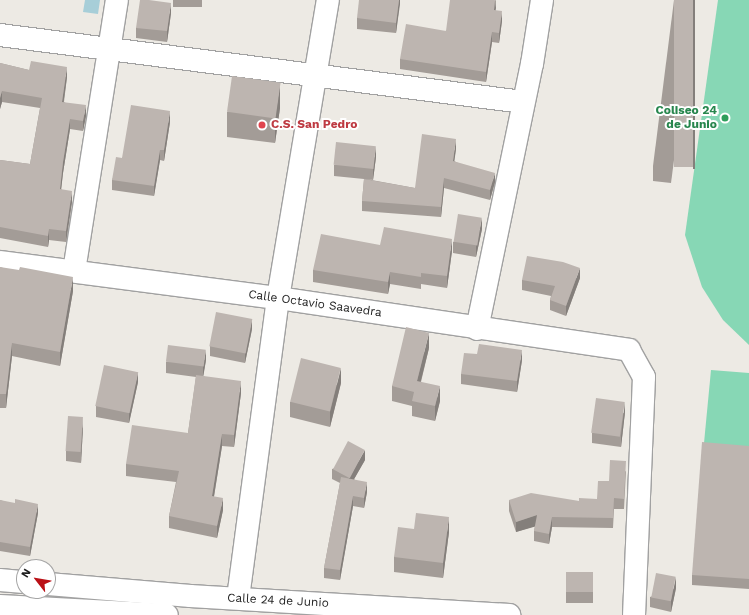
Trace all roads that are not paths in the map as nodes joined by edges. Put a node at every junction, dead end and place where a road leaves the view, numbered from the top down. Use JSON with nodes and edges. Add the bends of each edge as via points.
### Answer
{"nodes":[{"id":1,"x":118,"y":0,"type":"edge"},
{"id":2,"x":328,"y":0,"type":"edge"},
{"id":3,"x":542,"y":0,"type":"edge"},
{"id":4,"x":0,"y":35,"type":"edge"},
{"id":5,"x":109,"y":51,"type":"junction"},
{"id":6,"x":317,"y":75,"type":"junction"},
{"id":7,"x":523,"y":102,"type":"junction"},
{"id":8,"x":0,"y":262,"type":"edge"},
{"id":9,"x":74,"y":271,"type":"junction"},
{"id":10,"x":278,"y":298,"type":"junction"},
{"id":11,"x":477,"y":329,"type":"junction"},
{"id":12,"x":0,"y":580,"type":"edge"},
{"id":13,"x":16,"y":581,"type":"edge"},
{"id":14,"x":56,"y":585,"type":"edge"},
{"id":15,"x":238,"y":598,"type":"junction"},
{"id":16,"x":0,"y":606,"type":"edge"},
{"id":17,"x":167,"y":615,"type":"edge"},
{"id":18,"x":509,"y":615,"type":"edge"},
{"id":19,"x":634,"y":615,"type":"edge"}],
"edges":[{"from":1,"to":5,"type":"street"},
{"from":2,"to":6,"type":"street"},
{"from":3,"to":7,"type":"street"},
{"from":4,"to":5,"type":"street"},
{"from":5,"to":6,"type":"street"},
{"from":5,"to":9,"type":"street"},
{"from":6,"to":7,"type":"street"},
{"from":6,"to":10,"type":"street"},
{"from":7,"to":11,"type":"street"},
{"from":8,"to":9,"type":"street","name":"Calle Octavio Saavedra"},
{"from":9,"to":10,"type":"street","name":"Calle Octavio Saavedra"},
{"from":10,"to":11,"type":"street","name":"Calle Octavio Saavedra"},
{"from":10,"to":15,"type":"street"},
{"from":11,"to":19,"type":"street","name":"Calle Octavio Saavedra","via":[[629,350],[644,377]]},
{"from":12,"to":13,"type":"street"},
{"from":14,"to":15,"type":"street","name":"Calle 24 de Junio"},
{"from":15,"to":18,"type":"street","name":"Calle 24 de Junio"},
{"from":16,"to":17,"type":"street"}]}
